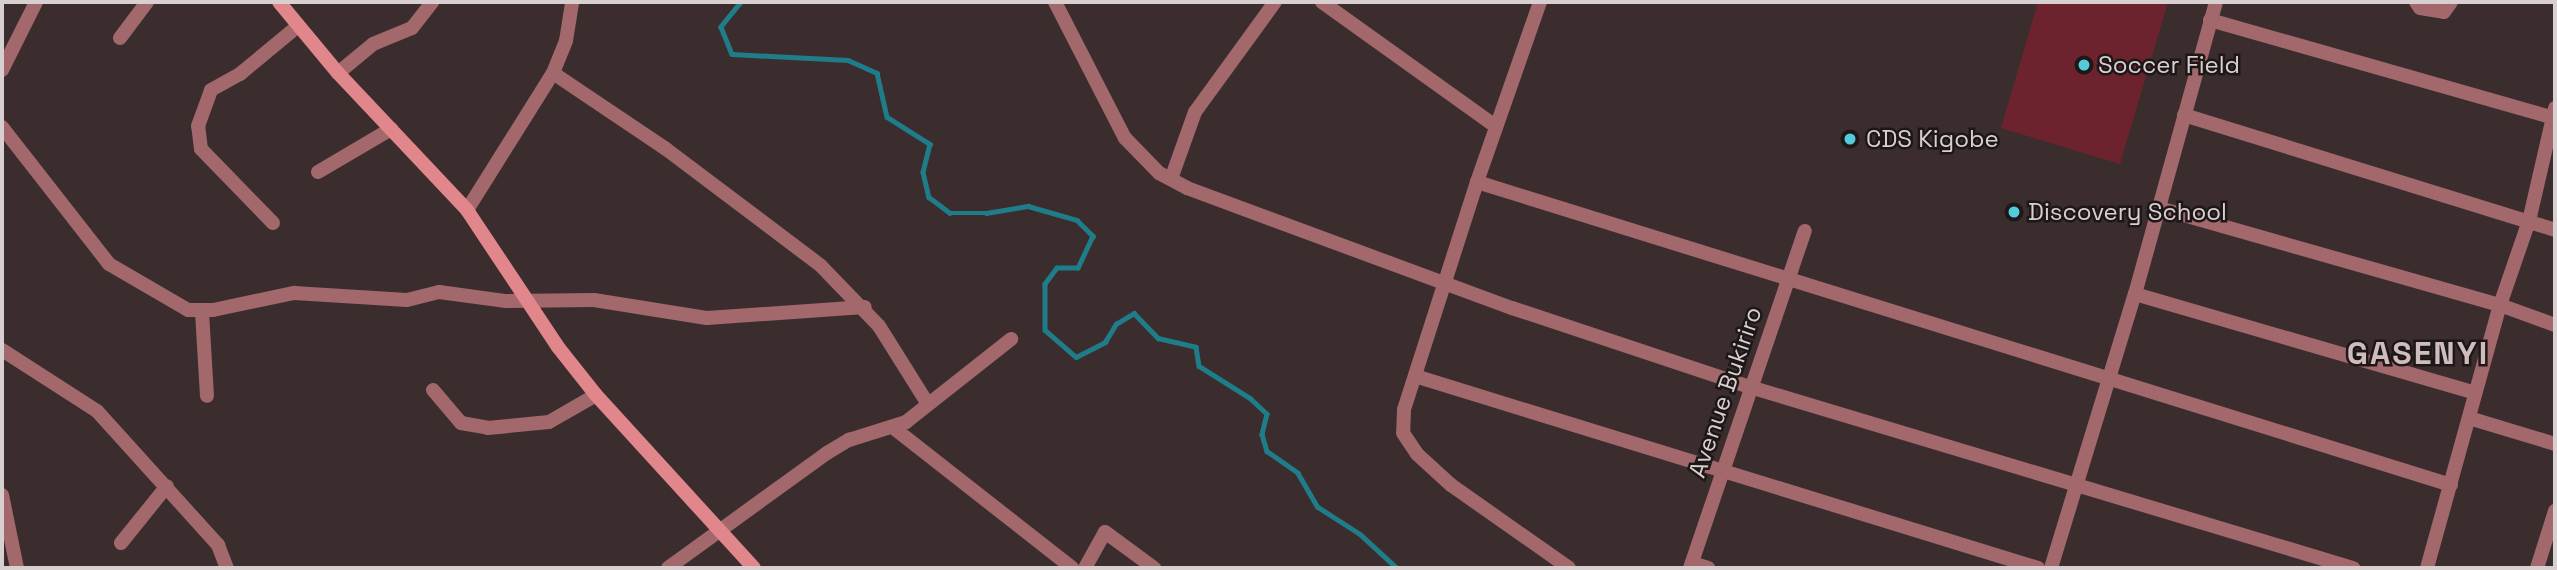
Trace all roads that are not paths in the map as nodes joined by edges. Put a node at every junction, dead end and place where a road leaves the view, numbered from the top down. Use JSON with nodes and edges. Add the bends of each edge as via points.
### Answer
{"nodes":[{"id":1,"x":36,"y":2,"type":"edge"},
{"id":2,"x":148,"y":2,"type":"edge"},
{"id":3,"x":279,"y":2,"type":"edge"},
{"id":4,"x":432,"y":2,"type":"edge"},
{"id":5,"x":572,"y":2,"type":"edge"},
{"id":6,"x":1055,"y":2,"type":"edge"},
{"id":7,"x":1275,"y":2,"type":"edge"},
{"id":8,"x":1322,"y":2,"type":"edge"},
{"id":9,"x":1540,"y":2,"type":"edge"},
{"id":10,"x":2216,"y":2,"type":"edge"},
{"id":11,"x":2416,"y":2,"type":"edge"},
{"id":12,"x":2451,"y":2,"type":"edge"},
{"id":13,"x":2210,"y":20,"type":"junction"},
{"id":14,"x":298,"y":26,"type":"junction"},
{"id":15,"x":120,"y":38,"type":"dead end"},
{"id":16,"x":2,"y":70,"type":"edge"},
{"id":17,"x":338,"y":73,"type":"junction"},
{"id":18,"x":553,"y":73,"type":"junction"},
{"id":19,"x":2184,"y":115,"type":"junction"},
{"id":20,"x":2554,"y":115,"type":"edge"},
{"id":21,"x":1495,"y":126,"type":"junction"},
{"id":22,"x":2,"y":127,"type":"edge"},
{"id":23,"x":391,"y":129,"type":"junction"},
{"id":24,"x":318,"y":172,"type":"dead end"},
{"id":25,"x":1171,"y":179,"type":"junction"},
{"id":26,"x":1477,"y":182,"type":"junction"},
{"id":27,"x":2158,"y":208,"type":"junction"},
{"id":28,"x":467,"y":209,"type":"junction"},
{"id":29,"x":2529,"y":221,"type":"junction"},
{"id":30,"x":273,"y":223,"type":"dead end"},
{"id":31,"x":2555,"y":230,"type":"edge"},
{"id":32,"x":1805,"y":231,"type":"dead end"},
{"id":33,"x":1789,"y":276,"type":"junction"},
{"id":34,"x":1445,"y":282,"type":"junction"},
{"id":35,"x":2135,"y":293,"type":"junction"},
{"id":36,"x":526,"y":301,"type":"junction"},
{"id":37,"x":2500,"y":305,"type":"junction"},
{"id":38,"x":865,"y":307,"type":"junction"},
{"id":39,"x":202,"y":312,"type":"junction"},
{"id":40,"x":2555,"y":325,"type":"edge"},
{"id":41,"x":1011,"y":340,"type":"dead end"},
{"id":42,"x":2,"y":350,"type":"edge"},
{"id":43,"x":1415,"y":376,"type":"junction"},
{"id":44,"x":2108,"y":377,"type":"junction"},
{"id":45,"x":1750,"y":387,"type":"junction"},
{"id":46,"x":433,"y":390,"type":"dead end"},
{"id":47,"x":2475,"y":393,"type":"junction"},
{"id":48,"x":596,"y":395,"type":"junction"},
{"id":49,"x":206,"y":396,"type":"dead end"},
{"id":50,"x":928,"y":404,"type":"junction"},
{"id":51,"x":2469,"y":418,"type":"junction"},
{"id":52,"x":895,"y":429,"type":"junction"},
{"id":53,"x":2555,"y":444,"type":"edge"},
{"id":54,"x":1721,"y":473,"type":"junction"},
{"id":55,"x":2451,"y":485,"type":"junction"},
{"id":56,"x":167,"y":486,"type":"junction"},
{"id":57,"x":2076,"y":487,"type":"junction"},
{"id":58,"x":2,"y":495,"type":"edge"},
{"id":59,"x":2555,"y":511,"type":"edge"},
{"id":60,"x":723,"y":531,"type":"junction"},
{"id":61,"x":121,"y":543,"type":"dead end"},
{"id":62,"x":1691,"y":566,"type":"edge"},
{"id":63,"x":17,"y":568,"type":"edge"},
{"id":64,"x":228,"y":568,"type":"edge"},
{"id":65,"x":668,"y":568,"type":"edge"},
{"id":66,"x":754,"y":568,"type":"edge"},
{"id":67,"x":1072,"y":568,"type":"edge"},
{"id":68,"x":1086,"y":568,"type":"edge"},
{"id":69,"x":1154,"y":568,"type":"edge"},
{"id":70,"x":1569,"y":568,"type":"edge"},
{"id":71,"x":1707,"y":568,"type":"edge"},
{"id":72,"x":2038,"y":568,"type":"edge"},
{"id":73,"x":2051,"y":568,"type":"edge"},
{"id":74,"x":2353,"y":568,"type":"edge"},
{"id":75,"x":2427,"y":568,"type":"edge"},
{"id":76,"x":2537,"y":568,"type":"edge"}],
"edges":[{"from":1,"to":16,"type":"street"},
{"from":2,"to":15,"type":"street"},
{"from":3,"to":14,"type":"street"},
{"from":4,"to":17,"type":"street","via":[[412,28],[373,44]]},
{"from":5,"to":18,"type":"street","via":[[566,41]]},
{"from":6,"to":25,"type":"street","via":[[1125,138]]},
{"from":7,"to":25,"type":"street","via":[[1195,112]]},
{"from":8,"to":21,"type":"street"},
{"from":9,"to":21,"type":"street"},
{"from":10,"to":13,"type":"street"},
{"from":11,"to":12,"type":"street","via":[[2420,8],[2444,12]]},
{"from":13,"to":19,"type":"street"},
{"from":13,"to":20,"type":"street"},
{"from":14,"to":17,"type":"street"},
{"from":14,"to":30,"type":"street","via":[[240,74],[211,90],[198,126],[201,149]]},
{"from":17,"to":23,"type":"street"},
{"from":18,"to":28,"type":"street"},
{"from":18,"to":38,"type":"street","via":[[666,149],[821,265]]},
{"from":19,"to":27,"type":"street"},
{"from":19,"to":29,"type":"street"},
{"from":20,"to":29,"type":"street"},
{"from":21,"to":26,"type":"street"},
{"from":22,"to":39,"type":"street","via":[[109,264],[171,303]]},
{"from":23,"to":24,"type":"street"},
{"from":23,"to":28,"type":"street"},
{"from":25,"to":34,"type":"street"},
{"from":26,"to":33,"type":"street"},
{"from":26,"to":34,"type":"street"},
{"from":27,"to":35,"type":"street"},
{"from":27,"to":37,"type":"street"},
{"from":28,"to":36,"type":"street"},
{"from":29,"to":31,"type":"street"},
{"from":29,"to":37,"type":"street"},
{"from":32,"to":33,"type":"street","name":"Avenue Bukiriro"},
{"from":33,"to":44,"type":"street"},
{"from":33,"to":45,"type":"street","name":"Avenue Bukiriro"},
{"from":34,"to":43,"type":"street"},
{"from":34,"to":45,"type":"street"},
{"from":35,"to":44,"type":"street"},
{"from":35,"to":47,"type":"street"},
{"from":36,"to":38,"type":"street","via":[[594,300],[707,318]]},
{"from":36,"to":39,"type":"street","via":[[439,292],[407,300],[295,293]]},
{"from":36,"to":48,"type":"street"},
{"from":37,"to":40,"type":"street"},
{"from":37,"to":47,"type":"street"},
{"from":38,"to":50,"type":"street","via":[[901,355]]},
{"from":39,"to":49,"type":"street"},
{"from":41,"to":50,"type":"street"},
{"from":42,"to":56,"type":"street","via":[[97,411]]},
{"from":43,"to":54,"type":"street"},
{"from":43,"to":70,"type":"street","via":[[1403,433],[1417,454],[1451,485]]},
{"from":44,"to":55,"type":"street"},
{"from":44,"to":57,"type":"street"},
{"from":45,"to":54,"type":"street","name":"Avenue Bukiriro"},
{"from":45,"to":57,"type":"street"},
{"from":46,"to":48,"type":"street","via":[[461,423],[481,428],[549,422]]},
{"from":47,"to":51,"type":"street"},
{"from":48,"to":60,"type":"street"},
{"from":50,"to":52,"type":"street"},
{"from":51,"to":53,"type":"street"},
{"from":51,"to":55,"type":"street"},
{"from":52,"to":60,"type":"street","via":[[849,440],[827,453]]},
{"from":52,"to":67,"type":"street"},
{"from":54,"to":62,"type":"street","name":"Avenue Bukiriro"},
{"from":54,"to":72,"type":"street"},
{"from":55,"to":75,"type":"street"},
{"from":56,"to":61,"type":"street"},
{"from":56,"to":64,"type":"street","via":[[218,545]]},
{"from":57,"to":73,"type":"street"},
{"from":57,"to":74,"type":"street"},
{"from":58,"to":63,"type":"street"},
{"from":59,"to":76,"type":"street"},
{"from":60,"to":65,"type":"street"},
{"from":60,"to":66,"type":"street"},
{"from":62,"to":71,"type":"street"},
{"from":68,"to":69,"type":"street","via":[[1105,532]]}]}
